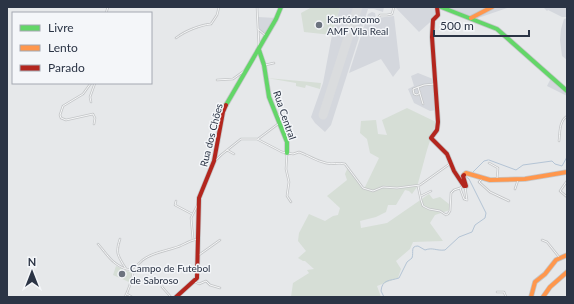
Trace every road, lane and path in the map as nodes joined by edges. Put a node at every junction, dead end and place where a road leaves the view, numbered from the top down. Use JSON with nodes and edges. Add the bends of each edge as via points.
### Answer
{"nodes":[{"id":1,"x":219,"y":7,"type":"edge"},
{"id":2,"x":257,"y":7,"type":"edge"},
{"id":3,"x":281,"y":7,"type":"edge"},
{"id":4,"x":394,"y":7,"type":"edge"},
{"id":5,"x":437,"y":7,"type":"edge"},
{"id":6,"x":441,"y":7,"type":"edge"},
{"id":7,"x":492,"y":7,"type":"edge"},
{"id":8,"x":378,"y":18,"type":"dead end"},
{"id":9,"x":474,"y":18,"type":"junction"},
{"id":10,"x":258,"y":28,"type":"junction"},
{"id":11,"x":262,"y":33,"type":"junction"},
{"id":12,"x":267,"y":36,"type":"junction"},
{"id":13,"x":176,"y":38,"type":"dead end"},
{"id":14,"x":259,"y":51,"type":"junction"},
{"id":15,"x":274,"y":63,"type":"dead end"},
{"id":16,"x":264,"y":65,"type":"junction"},
{"id":17,"x":247,"y":69,"type":"junction"},
{"id":18,"x":217,"y":80,"type":"dead end"},
{"id":19,"x":90,"y":84,"type":"edge"},
{"id":20,"x":95,"y":84,"type":"edge"},
{"id":21,"x":435,"y":84,"type":"junction"},
{"id":22,"x":418,"y":87,"type":"junction"},
{"id":23,"x":567,"y":91,"type":"edge"},
{"id":24,"x":420,"y":93,"type":"junction"},
{"id":25,"x":91,"y":102,"type":"dead end"},
{"id":26,"x":423,"y":104,"type":"dead end"},
{"id":27,"x":567,"y":116,"type":"edge"},
{"id":28,"x":280,"y":122,"type":"junction"},
{"id":29,"x":94,"y":124,"type":"dead end"},
{"id":30,"x":258,"y":139,"type":"junction"},
{"id":31,"x":559,"y":141,"type":"dead end"},
{"id":32,"x":227,"y":150,"type":"junction"},
{"id":33,"x":287,"y":153,"type":"junction"},
{"id":34,"x":234,"y":154,"type":"dead end"},
{"id":35,"x":214,"y":163,"type":"junction"},
{"id":36,"x":451,"y":163,"type":"junction"},
{"id":37,"x":489,"y":163,"type":"dead end"},
{"id":38,"x":567,"y":172,"type":"edge"},
{"id":39,"x":483,"y":178,"type":"junction"},
{"id":40,"x":497,"y":179,"type":"junction"},
{"id":41,"x":518,"y":179,"type":"junction"},
{"id":42,"x":567,"y":181,"type":"edge"},
{"id":43,"x":418,"y":185,"type":"junction"},
{"id":44,"x":463,"y":187,"type":"junction"},
{"id":45,"x":515,"y":189,"type":"dead end"},
{"id":46,"x":431,"y":191,"type":"dead end"},
{"id":47,"x":467,"y":193,"type":"junction"},
{"id":48,"x":420,"y":196,"type":"junction"},
{"id":49,"x":462,"y":196,"type":"junction"},
{"id":50,"x":567,"y":197,"type":"edge"},
{"id":51,"x":176,"y":201,"type":"dead end"},
{"id":52,"x":199,"y":201,"type":"junction"},
{"id":53,"x":509,"y":201,"type":"dead end"},
{"id":54,"x":290,"y":202,"type":"dead end"},
{"id":55,"x":192,"y":214,"type":"junction"},
{"id":56,"x":120,"y":239,"type":"dead end"},
{"id":57,"x":198,"y":239,"type":"junction"},
{"id":58,"x":193,"y":240,"type":"junction"},
{"id":59,"x":220,"y":240,"type":"dead end"},
{"id":60,"x":542,"y":240,"type":"dead end"},
{"id":61,"x":98,"y":244,"type":"dead end"},
{"id":62,"x":198,"y":255,"type":"junction"},
{"id":63,"x":567,"y":255,"type":"edge"},
{"id":64,"x":560,"y":258,"type":"junction"},
{"id":65,"x":126,"y":269,"type":"junction"},
{"id":66,"x":135,"y":270,"type":"junction"},
{"id":67,"x":567,"y":273,"type":"edge"},
{"id":68,"x":160,"y":279,"type":"dead end"},
{"id":69,"x":195,"y":281,"type":"junction"},
{"id":70,"x":220,"y":288,"type":"dead end"},
{"id":71,"x":497,"y":292,"type":"dead end"},
{"id":72,"x":127,"y":293,"type":"junction"},
{"id":73,"x":125,"y":297,"type":"edge"},
{"id":74,"x":132,"y":297,"type":"edge"},
{"id":75,"x":172,"y":297,"type":"edge"},
{"id":76,"x":176,"y":297,"type":"edge"},
{"id":77,"x":506,"y":297,"type":"edge"},
{"id":78,"x":531,"y":297,"type":"edge"},
{"id":79,"x":544,"y":297,"type":"edge"}],
"edges":[{"from":1,"to":13,"type":"street","via":[[211,24],[204,24]]},
{"from":2,"to":10,"type":"street"},
{"from":3,"to":12,"type":"main road","name":"Rua dos Chões"},
{"from":4,"to":8,"type":"street","via":[[392,14],[380,14]]},
{"from":5,"to":21,"type":"main road","via":[[438,15],[433,20],[432,35]]},
{"from":6,"to":9,"type":"main road"},
{"from":7,"to":9,"type":"main road"},
{"from":9,"to":23,"type":"main road","via":[[501,32]]},
{"from":10,"to":11,"type":"street"},
{"from":10,"to":14,"type":"street"},
{"from":11,"to":12,"type":"street"},
{"from":11,"to":12,"type":"street"},
{"from":12,"to":14,"type":"main road","name":"Rua dos Chões"},
{"from":14,"to":16,"type":"main road","name":"Rua Central"},
{"from":14,"to":17,"type":"main road","name":"Rua dos Chões"},
{"from":15,"to":16,"type":"street"},
{"from":16,"to":28,"type":"main road","name":"Rua Central","via":[[269,94]]},
{"from":17,"to":18,"type":"street","via":[[233,79]]},
{"from":17,"to":35,"type":"main road","name":"Rua dos Chões","via":[[224,110]]},
{"from":19,"to":29,"type":"street","via":[[82,94],[64,106],[60,115],[66,120],[93,114]]},
{"from":20,"to":25,"type":"street","via":[[90,95]]},
{"from":21,"to":22,"type":"street"},
{"from":21,"to":36,"type":"main road","via":[[438,126],[431,139],[447,154]]},
{"from":22,"to":24,"type":"street"},
{"from":22,"to":24,"type":"street","via":[[412,88],[412,92],[415,95]]},
{"from":24,"to":26,"type":"street"},
{"from":27,"to":31,"type":"street","via":[[560,130]]},
{"from":28,"to":30,"type":"street"},
{"from":28,"to":33,"type":"main road","name":"Rua Central","via":[[287,142]]},
{"from":30,"to":32,"type":"street","via":[[239,140]]},
{"from":30,"to":33,"type":"street","via":[[275,150]]},
{"from":32,"to":34,"type":"street"},
{"from":32,"to":35,"type":"street"},
{"from":33,"to":43,"type":"street","via":[[299,152],[326,163],[345,164],[364,188],[373,191],[384,186],[397,188]]},
{"from":33,"to":54,"type":"street","name":"Rua Central","via":[[287,196]]},
{"from":35,"to":52,"type":"main road","name":"Rua dos Chões"},
{"from":36,"to":43,"type":"street"},
{"from":36,"to":44,"type":"main road"},
{"from":37,"to":40,"type":"street","via":[[498,168]]},
{"from":38,"to":41,"type":"main road"},
{"from":39,"to":40,"type":"main road"},
{"from":39,"to":44,"type":"main road","via":[[467,173],[463,175],[466,185]]},
{"from":39,"to":53,"type":"street","via":[[479,182],[488,191]]},
{"from":40,"to":41,"type":"main road"},
{"from":41,"to":45,"type":"street"},
{"from":42,"to":50,"type":"street","via":[[560,191]]},
{"from":43,"to":48,"type":"street"},
{"from":44,"to":47,"type":"street"},
{"from":44,"to":48,"type":"street","via":[[451,193],[450,211],[447,214],[425,207]]},
{"from":44,"to":49,"type":"street"},
{"from":46,"to":48,"type":"street"},
{"from":47,"to":49,"type":"street"},
{"from":47,"to":49,"type":"street","via":[[467,200]]},
{"from":51,"to":55,"type":"street","via":[[175,206]]},
{"from":52,"to":55,"type":"street"},
{"from":52,"to":57,"type":"main road","name":"Rua dos Chões"},
{"from":55,"to":58,"type":"street"},
{"from":56,"to":65,"type":"street","via":[[117,249]]},
{"from":57,"to":58,"type":"street"},
{"from":57,"to":62,"type":"main road","name":"Rua dos Chões"},
{"from":58,"to":66,"type":"street","via":[[150,254]]},
{"from":59,"to":62,"type":"street"},
{"from":60,"to":64,"type":"street","via":[[547,242]]},
{"from":61,"to":65,"type":"street","via":[[107,256]]},
{"from":62,"to":69,"type":"main road","name":"Rua dos Chões"},
{"from":63,"to":64,"type":"main road"},
{"from":64,"to":78,"type":"main road","via":[[536,282]]},
{"from":65,"to":66,"type":"street"},
{"from":66,"to":72,"type":"street"},
{"from":67,"to":79,"type":"main road","via":[[550,287]]},
{"from":68,"to":75,"type":"street","via":[[162,287]]},
{"from":69,"to":70,"type":"street","via":[[200,284],[206,281],[209,285]]},
{"from":69,"to":76,"type":"main road"},
{"from":71,"to":77,"type":"street","via":[[504,292]]},
{"from":72,"to":73,"type":"street"},
{"from":72,"to":74,"type":"street"}]}
